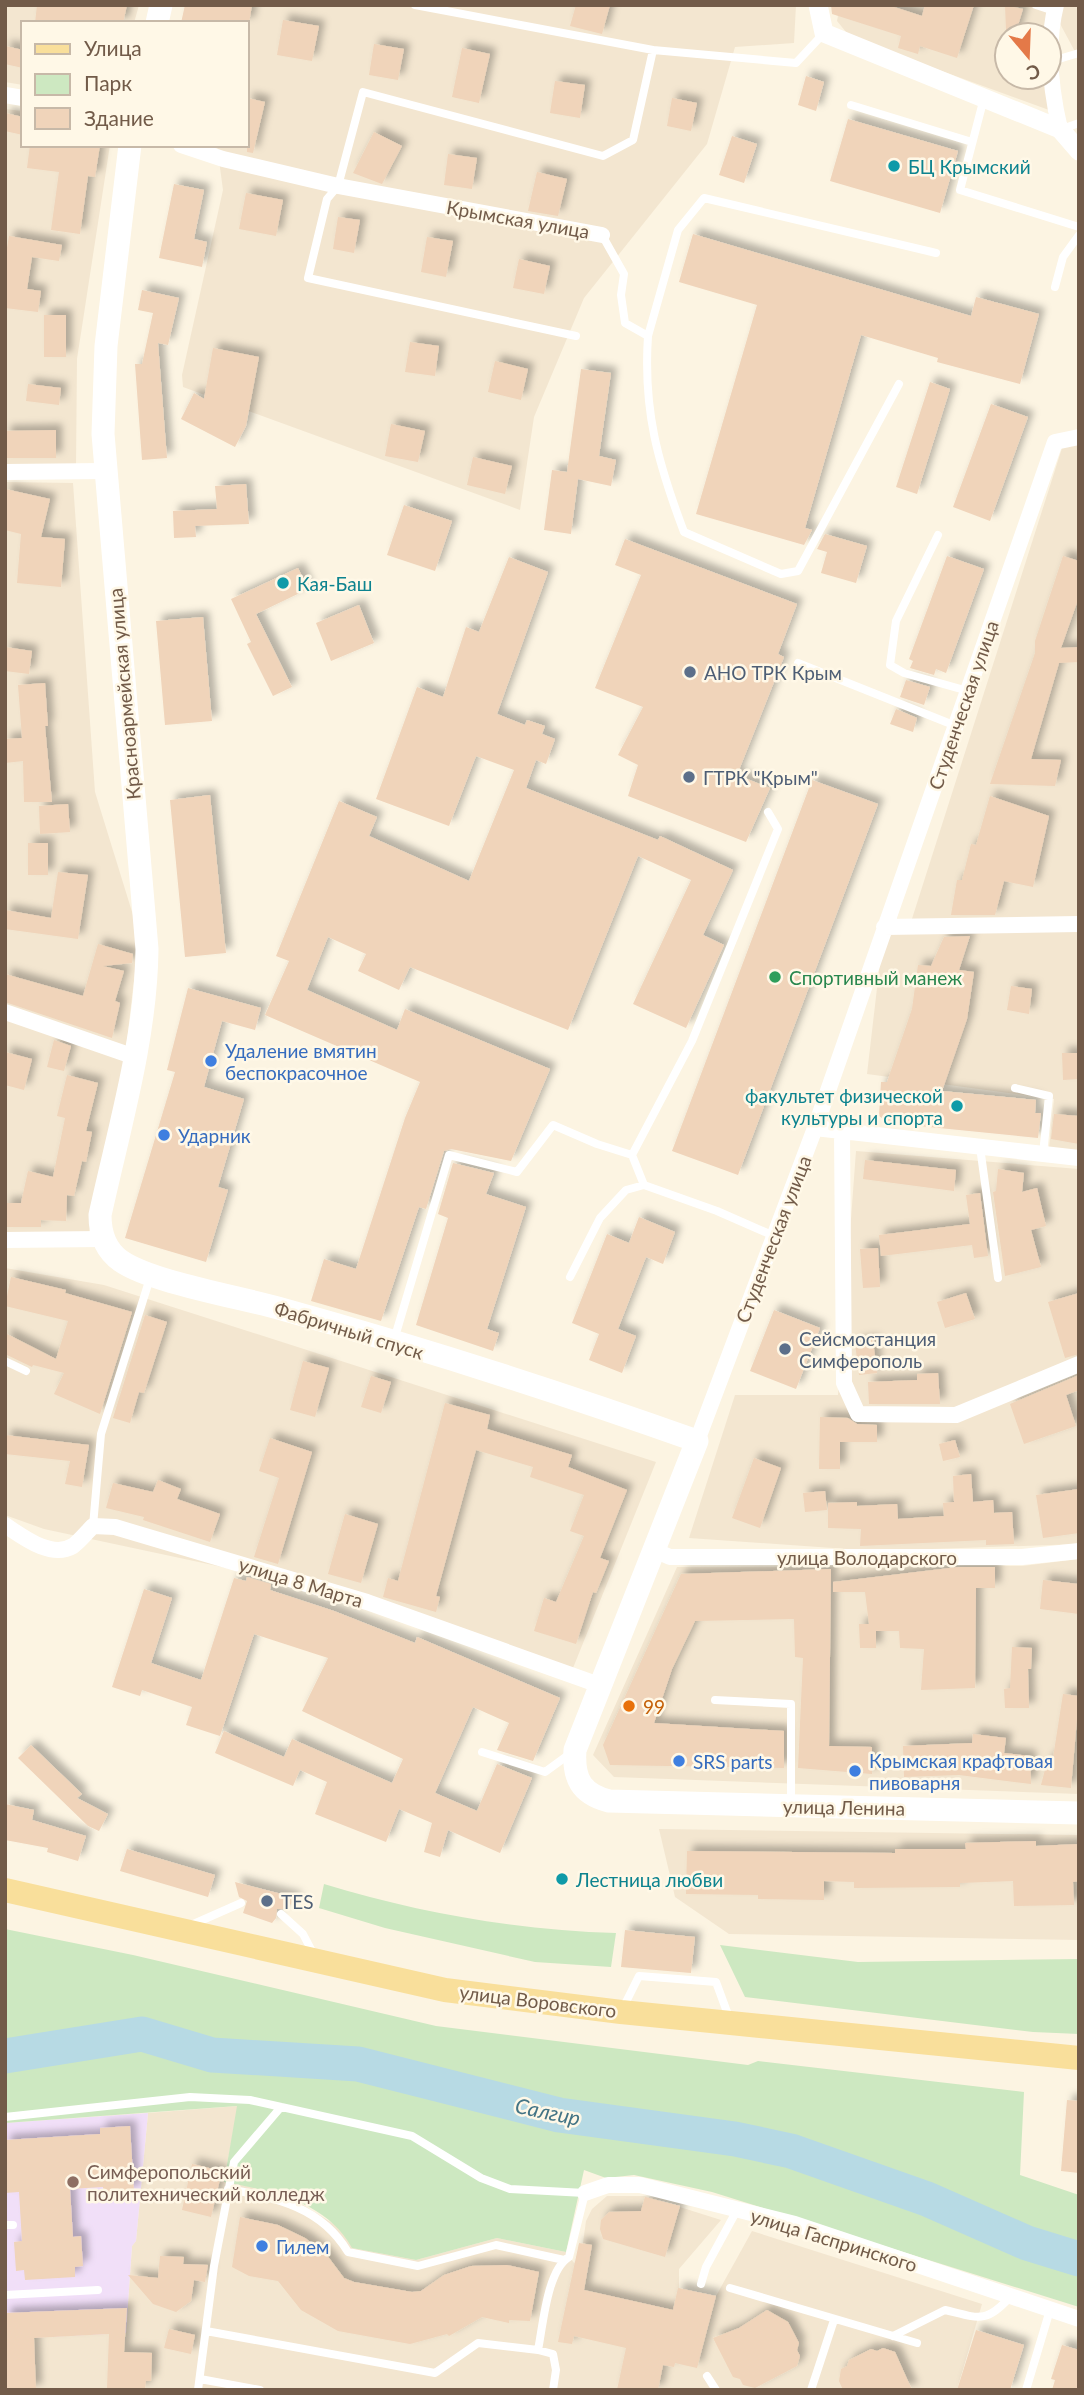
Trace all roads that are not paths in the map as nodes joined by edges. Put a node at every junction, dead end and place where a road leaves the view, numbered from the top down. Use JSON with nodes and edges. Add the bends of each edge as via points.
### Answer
{"nodes":[{"id":1,"x":415,"y":5,"type":"edge"},
{"id":2,"x":818,"y":5,"type":"edge"},
{"id":3,"x":1037,"y":5,"type":"edge"},
{"id":4,"x":1055,"y":8,"type":"edge"},
{"id":5,"x":824,"y":33,"type":"junction"},
{"id":6,"x":653,"y":50,"type":"junction"},
{"id":7,"x":1054,"y":91,"type":"edge"},
{"id":8,"x":984,"y":98,"type":"junction"},
{"id":9,"x":851,"y":104,"type":"dead end"},
{"id":10,"x":1070,"y":126,"type":"edge"},
{"id":11,"x":972,"y":142,"type":"junction"},
{"id":12,"x":130,"y":147,"type":"edge"},
{"id":13,"x":187,"y":147,"type":"edge"},
{"id":14,"x":1079,"y":151,"type":"edge"},
{"id":15,"x":338,"y":186,"type":"junction"},
{"id":16,"x":1079,"y":227,"type":"edge"},
{"id":17,"x":602,"y":235,"type":"joint"},
{"id":18,"x":1079,"y":235,"type":"edge"},
{"id":19,"x":936,"y":253,"type":"dead end"},
{"id":20,"x":1055,"y":287,"type":"dead end"},
{"id":21,"x":576,"y":336,"type":"dead end"},
{"id":22,"x":648,"y":336,"type":"junction"},
{"id":23,"x":899,"y":384,"type":"dead end"},
{"id":24,"x":1079,"y":437,"type":"edge"},
{"id":25,"x":105,"y":471,"type":"junction"},
{"id":26,"x":5,"y":472,"type":"edge"},
{"id":27,"x":938,"y":535,"type":"dead end"},
{"id":28,"x":798,"y":663,"type":"dead end"},
{"id":29,"x":968,"y":691,"type":"junction"},
{"id":30,"x":956,"y":726,"type":"junction"},
{"id":31,"x":768,"y":812,"type":"dead end"},
{"id":32,"x":1079,"y":924,"type":"edge"},
{"id":33,"x":884,"y":926,"type":"junction"},
{"id":34,"x":5,"y":1012,"type":"edge"},
{"id":35,"x":135,"y":1057,"type":"junction"},
{"id":36,"x":1014,"y":1088,"type":"dead end"},
{"id":37,"x":815,"y":1128,"type":"junction"},
{"id":38,"x":842,"y":1131,"type":"junction"},
{"id":39,"x":980,"y":1147,"type":"junction"},
{"id":40,"x":1042,"y":1154,"type":"junction"},
{"id":41,"x":632,"y":1155,"type":"junction"},
{"id":42,"x":1079,"y":1158,"type":"edge"},
{"id":43,"x":644,"y":1185,"type":"junction"},
{"id":44,"x":774,"y":1236,"type":"junction"},
{"id":45,"x":102,"y":1239,"type":"junction"},
{"id":46,"x":5,"y":1240,"type":"edge"},
{"id":47,"x":151,"y":1275,"type":"junction"},
{"id":48,"x":570,"y":1277,"type":"dead end"},
{"id":49,"x":998,"y":1278,"type":"dead end"},
{"id":50,"x":393,"y":1343,"type":"junction"},
{"id":51,"x":5,"y":1361,"type":"edge"},
{"id":52,"x":1079,"y":1364,"type":"edge"},
{"id":53,"x":26,"y":1371,"type":"dead end"},
{"id":54,"x":697,"y":1441,"type":"junction"},
{"id":55,"x":5,"y":1525,"type":"edge"},
{"id":56,"x":93,"y":1526,"type":"junction"},
{"id":57,"x":656,"y":1551,"type":"junction"},
{"id":58,"x":1079,"y":1551,"type":"edge"},
{"id":59,"x":602,"y":1686,"type":"junction"},
{"id":60,"x":715,"y":1700,"type":"dead end"},
{"id":61,"x":575,"y":1750,"type":"junction"},
{"id":62,"x":482,"y":1752,"type":"dead end"},
{"id":63,"x":790,"y":1806,"type":"junction"},
{"id":64,"x":1079,"y":1813,"type":"edge"},
{"id":65,"x":5,"y":1890,"type":"edge"},
{"id":66,"x":241,"y":1903,"type":"dead end"},
{"id":67,"x":281,"y":1913,"type":"dead end"},
{"id":68,"x":182,"y":1929,"type":"junction"},
{"id":69,"x":317,"y":1961,"type":"junction"},
{"id":70,"x":621,"y":2012,"type":"junction"},
{"id":71,"x":731,"y":2023,"type":"junction"},
{"id":72,"x":1079,"y":2059,"type":"edge"},
{"id":73,"x":281,"y":2107,"type":"junction"},
{"id":74,"x":5,"y":2117,"type":"edge"},
{"id":75,"x":228,"y":2189,"type":"junction"},
{"id":76,"x":585,"y":2193,"type":"junction"},
{"id":77,"x":737,"y":2210,"type":"junction"},
{"id":78,"x":564,"y":2260,"type":"junction"},
{"id":79,"x":701,"y":2284,"type":"dead end"},
{"id":80,"x":730,"y":2288,"type":"dead end"},
{"id":81,"x":98,"y":2290,"type":"dead end"},
{"id":82,"x":5,"y":2295,"type":"edge"},
{"id":83,"x":1010,"y":2297,"type":"junction"},
{"id":84,"x":1050,"y":2310,"type":"junction"},
{"id":85,"x":1079,"y":2319,"type":"edge"},
{"id":86,"x":834,"y":2320,"type":"junction"},
{"id":87,"x":205,"y":2331,"type":"junction"},
{"id":88,"x":893,"y":2336,"type":"junction"},
{"id":89,"x":917,"y":2343,"type":"dead end"},
{"id":90,"x":538,"y":2350,"type":"junction"},
{"id":91,"x":707,"y":2376,"type":"dead end"},
{"id":92,"x":200,"y":2379,"type":"junction"},
{"id":93,"x":198,"y":2390,"type":"edge"},
{"id":94,"x":260,"y":2390,"type":"edge"},
{"id":95,"x":553,"y":2390,"type":"edge"},
{"id":96,"x":716,"y":2390,"type":"edge"},
{"id":97,"x":811,"y":2390,"type":"edge"},
{"id":98,"x":1026,"y":2390,"type":"edge"}],
"edges":[{"from":1,"to":6,"type":"lane"},
{"from":2,"to":5,"type":"street"},
{"from":3,"to":4,"type":"lane"},
{"from":5,"to":6,"type":"lane","via":[[796,63]]},
{"from":5,"to":8,"type":"street"},
{"from":6,"to":15,"type":"lane","via":[[632,140],[603,156],[363,92]]},
{"from":7,"to":10,"type":"street"},
{"from":8,"to":10,"type":"street"},
{"from":8,"to":11,"type":"lane"},
{"from":9,"to":11,"type":"lane"},
{"from":10,"to":14,"type":"street"},
{"from":11,"to":16,"type":"lane","via":[[960,190]]},
{"from":12,"to":25,"type":"main road","name":"Красноармейская улица","via":[[106,346]]},
{"from":13,"to":15,"type":"street","name":"Крымская улица"},
{"from":15,"to":17,"type":"street","name":"Крымская улица"},
{"from":15,"to":21,"type":"lane","via":[[327,199],[308,278]]},
{"from":17,"to":22,"type":"lane","name":"Крымская улица","via":[[624,274],[625,323]]},
{"from":18,"to":20,"type":"lane","via":[[1063,257]]},
{"from":19,"to":22,"type":"lane","via":[[704,198],[678,230]]},
{"from":22,"to":23,"type":"lane","via":[[645,380],[654,446],[684,532],[782,574],[798,571]]},
{"from":24,"to":29,"type":"street","name":"Студенческая улица","via":[[1055,442]]},
{"from":25,"to":26,"type":"street"},
{"from":25,"to":35,"type":"main road","name":"Красноармейская улица","via":[[147,949],[147,987]]},
{"from":27,"to":29,"type":"lane","via":[[896,621],[890,665]]},
{"from":28,"to":30,"type":"lane"},
{"from":29,"to":30,"type":"street","name":"Студенческая улица"},
{"from":30,"to":33,"type":"street","name":"Студенческая улица"},
{"from":31,"to":41,"type":"lane","via":[[778,829],[692,1041]]},
{"from":32,"to":33,"type":"street"},
{"from":33,"to":37,"type":"street","name":"Студенческая улица"},
{"from":34,"to":35,"type":"street"},
{"from":35,"to":45,"type":"main road","name":"Красноармейская улица","via":[[100,1216]]},
{"from":36,"to":40,"type":"lane","via":[[1049,1096]]},
{"from":37,"to":38,"type":"street"},
{"from":37,"to":44,"type":"street","name":"Студенческая улица"},
{"from":38,"to":39,"type":"street"},
{"from":38,"to":52,"type":"street","via":[[844,1383],[858,1414],[956,1415]]},
{"from":39,"to":40,"type":"street"},
{"from":39,"to":49,"type":"lane"},
{"from":40,"to":42,"type":"street"},
{"from":41,"to":43,"type":"lane"},
{"from":41,"to":50,"type":"lane","via":[[553,1125],[517,1172],[449,1154]]},
{"from":43,"to":44,"type":"lane"},
{"from":43,"to":48,"type":"lane","via":[[626,1190],[600,1218]]},
{"from":44,"to":54,"type":"street","name":"Студенческая улица"},
{"from":45,"to":46,"type":"street"},
{"from":45,"to":47,"type":"main road","name":"Фабричный спуск","via":[[120,1261]]},
{"from":47,"to":50,"type":"main road","name":"Фабричный спуск"},
{"from":47,"to":56,"type":"lane","via":[[101,1434]]},
{"from":50,"to":54,"type":"main road","name":"Фабричный спуск","via":[[534,1384]]},
{"from":51,"to":53,"type":"lane"},
{"from":54,"to":57,"type":"main road","name":"Студенческая улица"},
{"from":55,"to":56,"type":"street","via":[[43,1547],[56,1549],[72,1546]]},
{"from":56,"to":59,"type":"street","name":"улица 8 Марта","via":[[115,1527],[367,1602]]},
{"from":57,"to":58,"type":"street","name":"улица Володарского","via":[[670,1557],[1022,1557]]},
{"from":57,"to":59,"type":"main road","name":"Студенческая улица"},
{"from":59,"to":61,"type":"main road","name":"Студенческая улица"},
{"from":60,"to":63,"type":"lane","via":[[791,1704]]},
{"from":61,"to":62,"type":"lane","via":[[545,1772]]},
{"from":61,"to":63,"type":"main road","name":"улица Ленина","via":[[576,1778],[597,1798]]},
{"from":63,"to":64,"type":"main road","name":"улица Ленина"},
{"from":65,"to":68,"type":"main road","name":"улица Воровского"},
{"from":66,"to":68,"type":"lane"},
{"from":67,"to":69,"type":"lane","via":[[303,1934]]},
{"from":68,"to":69,"type":"main road","name":"улица Воровского"},
{"from":69,"to":70,"type":"main road","name":"улица Воровского","via":[[446,1990]]},
{"from":70,"to":71,"type":"main road","name":"улица Воровского"},
{"from":70,"to":71,"type":"lane","via":[[639,1976],[716,1982]]},
{"from":71,"to":72,"type":"main road","name":"улица Воровского"},
{"from":73,"to":74,"type":"lane","via":[[250,2100],[190,2097]]},
{"from":73,"to":75,"type":"lane","via":[[234,2162]]},
{"from":73,"to":76,"type":"lane","via":[[412,2136],[481,2178],[510,2189]]},
{"from":75,"to":78,"type":"lane","via":[[283,2199],[336,2232],[348,2252],[418,2266],[496,2245]]},
{"from":75,"to":87,"type":"lane"},
{"from":76,"to":77,"type":"street","name":"улица Гаспринского","via":[[608,2185],[640,2185]]},
{"from":76,"to":78,"type":"lane","via":[[569,2256]]},
{"from":77,"to":79,"type":"lane"},
{"from":77,"to":83,"type":"street","name":"улица Гаспринского","via":[[795,2224]]},
{"from":78,"to":90,"type":"lane","via":[[551,2285]]},
{"from":80,"to":86,"type":"lane"},
{"from":81,"to":82,"type":"lane"},
{"from":83,"to":84,"type":"street","name":"улица Гаспринского"},
{"from":83,"to":88,"type":"lane","via":[[995,2314],[979,2319],[946,2310]]},
{"from":84,"to":85,"type":"street","name":"улица Гаспринского"},
{"from":84,"to":98,"type":"lane"},
{"from":86,"to":88,"type":"lane"},
{"from":86,"to":97,"type":"lane"},
{"from":87,"to":90,"type":"lane","via":[[435,2373],[478,2343]]},
{"from":87,"to":92,"type":"lane"},
{"from":88,"to":89,"type":"lane"},
{"from":90,"to":95,"type":"lane","via":[[553,2354]]},
{"from":91,"to":96,"type":"lane"},
{"from":92,"to":93,"type":"lane"},
{"from":92,"to":94,"type":"lane"}]}
